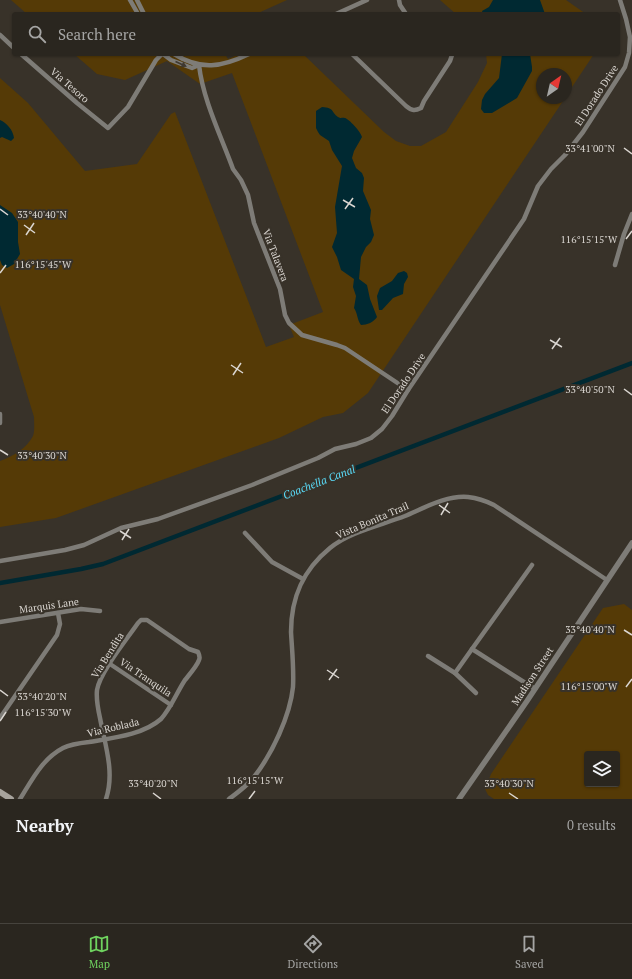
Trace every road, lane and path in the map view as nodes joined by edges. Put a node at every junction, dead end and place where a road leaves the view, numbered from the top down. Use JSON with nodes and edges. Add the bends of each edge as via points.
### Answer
{"nodes":[{"id":1,"x":130,"y":0,"type":"edge"},
{"id":2,"x":137,"y":0,"type":"edge"},
{"id":3,"x":367,"y":0,"type":"edge"},
{"id":4,"x":399,"y":0,"type":"edge"},
{"id":5,"x":620,"y":0,"type":"edge"},
{"id":6,"x":137,"y":12,"type":"edge"},
{"id":7,"x":143,"y":12,"type":"edge"},
{"id":8,"x":340,"y":12,"type":"edge"},
{"id":9,"x":405,"y":12,"type":"edge"},
{"id":10,"x":0,"y":35,"type":"edge"},
{"id":11,"x":12,"y":46,"type":"edge"},
{"id":12,"x":23,"y":56,"type":"edge"},
{"id":13,"x":161,"y":56,"type":"edge"},
{"id":14,"x":166,"y":56,"type":"edge"},
{"id":15,"x":179,"y":56,"type":"edge"},
{"id":16,"x":245,"y":56,"type":"edge"},
{"id":17,"x":354,"y":56,"type":"edge"},
{"id":18,"x":452,"y":56,"type":"edge"},
{"id":19,"x":199,"y":65,"type":"junction"},
{"id":20,"x":632,"y":214,"type":"edge"},
{"id":21,"x":615,"y":265,"type":"dead end"},
{"id":22,"x":408,"y":390,"type":"junction"},
{"id":23,"x":0,"y":414,"type":"edge"},
{"id":24,"x":0,"y":423,"type":"edge"},
{"id":25,"x":245,"y":532,"type":"dead end"},
{"id":26,"x":632,"y":543,"type":"edge"},
{"id":27,"x":0,"y":561,"type":"edge"},
{"id":28,"x":532,"y":566,"type":"dead end"},
{"id":29,"x":302,"y":579,"type":"junction"},
{"id":30,"x":607,"y":580,"type":"junction"},
{"id":31,"x":100,"y":611,"type":"dead end"},
{"id":32,"x":58,"y":613,"type":"junction"},
{"id":33,"x":0,"y":622,"type":"edge"},
{"id":34,"x":472,"y":649,"type":"junction"},
{"id":35,"x":428,"y":656,"type":"dead end"},
{"id":36,"x":200,"y":659,"type":"joint"},
{"id":37,"x":110,"y":664,"type":"junction"},
{"id":38,"x":455,"y":673,"type":"junction"},
{"id":39,"x":535,"y":689,"type":"junction"},
{"id":40,"x":476,"y":693,"type":"dead end"},
{"id":41,"x":171,"y":705,"type":"junction"},
{"id":42,"x":0,"y":718,"type":"edge"},
{"id":43,"x":104,"y":739,"type":"junction"},
{"id":44,"x":0,"y":792,"type":"edge"},
{"id":45,"x":11,"y":799,"type":"edge"},
{"id":46,"x":20,"y":799,"type":"edge"},
{"id":47,"x":106,"y":799,"type":"edge"},
{"id":48,"x":229,"y":799,"type":"edge"},
{"id":49,"x":459,"y":799,"type":"edge"}],
"edges":[{"from":1,"to":6,"type":"street"},
{"from":2,"to":7,"type":"street"},
{"from":3,"to":8,"type":"street"},
{"from":4,"to":9,"type":"street"},
{"from":5,"to":22,"type":"street","name":"El Dorado Drive","via":[[630,37],[625,67],[583,132],[538,186],[524,219]]},
{"from":10,"to":11,"type":"street"},
{"from":12,"to":13,"type":"street","name":"Via Tesoro","via":[[108,128],[128,106]]},
{"from":14,"to":19,"type":"street","one_way":true,"via":[[192,68]]},
{"from":15,"to":19,"type":"street"},
{"from":16,"to":19,"type":"street","via":[[217,66]]},
{"from":17,"to":18,"type":"street","via":[[412,110],[422,108]]},
{"from":19,"to":22,"type":"street","name":"Via Talavera","via":[[205,93],[234,169],[248,195],[254,223],[280,289],[289,323],[302,335],[345,348]]},
{"from":20,"to":21,"type":"street"},
{"from":22,"to":27,"type":"street","name":"El Dorado Drive","via":[[382,429],[371,438],[335,448],[282,473],[158,519],[121,528],[84,544],[65,550]]},
{"from":23,"to":24,"type":"street"},
{"from":25,"to":29,"type":"street","via":[[272,562]]},
{"from":26,"to":30,"type":"street","name":"Madison Street"},
{"from":28,"to":34,"type":"street"},
{"from":29,"to":30,"type":"street","name":"Vista Bonita Trail","via":[[317,560],[351,536],[436,504],[454,498],[468,497],[494,505]]},
{"from":29,"to":48,"type":"street","name":"Vista Bonita Trail","via":[[292,615],[293,688],[281,732],[253,778]]},
{"from":30,"to":39,"type":"street","name":"Madison Street"},
{"from":31,"to":32,"type":"street","name":"Marquis Lane","via":[[81,609]]},
{"from":32,"to":33,"type":"street","name":"Marquis Lane"},
{"from":32,"to":42,"type":"street","via":[[60,624],[57,635]]},
{"from":34,"to":38,"type":"street"},
{"from":34,"to":39,"type":"street"},
{"from":35,"to":38,"type":"street"},
{"from":36,"to":37,"type":"street","name":"Via Bendita","via":[[198,652],[144,620],[138,623]]},
{"from":36,"to":41,"type":"street","name":"Via Roblada"},
{"from":37,"to":41,"type":"street","name":"Via Tranquila"},
{"from":37,"to":43,"type":"street","name":"Via Bendita","via":[[101,678],[97,691]]},
{"from":38,"to":40,"type":"street"},
{"from":39,"to":49,"type":"street","name":"Madison Street"},
{"from":41,"to":43,"type":"street","name":"Via Roblada","via":[[162,718],[147,728],[136,733]]},
{"from":43,"to":46,"type":"street","name":"Via Roblada","via":[[71,745],[47,759]]},
{"from":43,"to":47,"type":"street","name":"Via Bendita","via":[[111,773]]},
{"from":44,"to":45,"type":"main road"}]}
